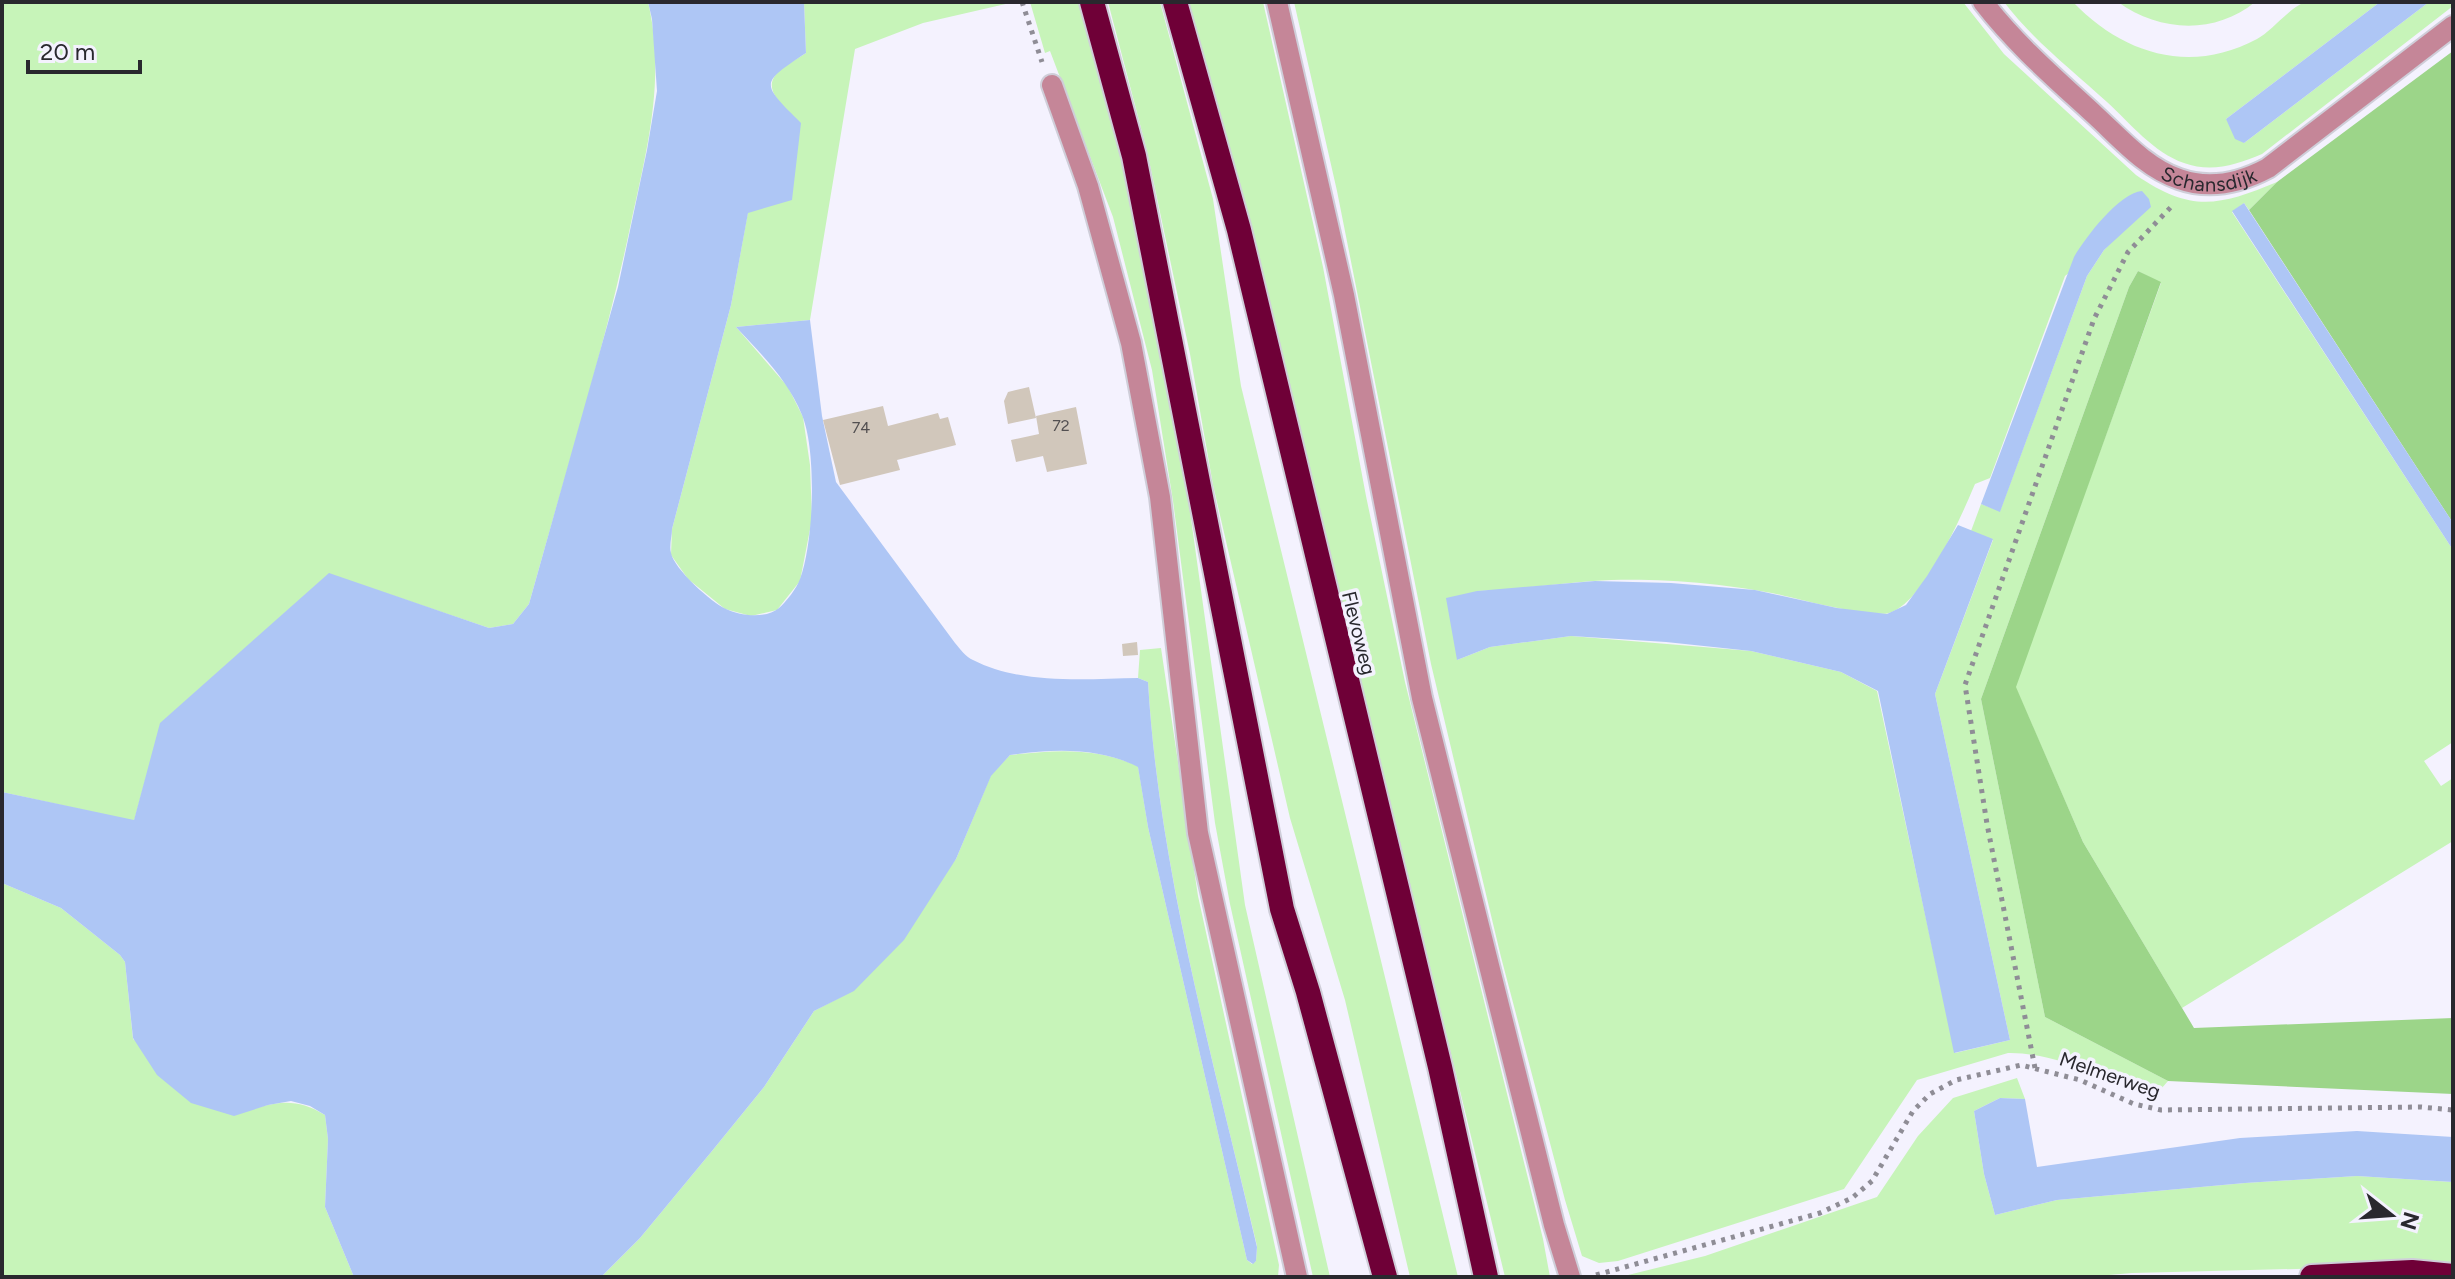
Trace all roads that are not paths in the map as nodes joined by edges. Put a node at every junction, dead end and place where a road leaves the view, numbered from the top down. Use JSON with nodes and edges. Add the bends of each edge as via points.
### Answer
{"nodes":[{"id":1,"x":1092,"y":2,"type":"edge"},
{"id":2,"x":1175,"y":2,"type":"edge"},
{"id":3,"x":1277,"y":2,"type":"edge"},
{"id":4,"x":1983,"y":2,"type":"edge"},
{"id":5,"x":2453,"y":26,"type":"edge"},
{"id":6,"x":1052,"y":85,"type":"road end"},
{"id":7,"x":2453,"y":1276,"type":"edge"},
{"id":8,"x":1297,"y":1277,"type":"edge"},
{"id":9,"x":1385,"y":1277,"type":"edge"},
{"id":10,"x":1486,"y":1277,"type":"edge"},
{"id":11,"x":1570,"y":1277,"type":"edge"},
{"id":12,"x":2312,"y":1277,"type":"edge"}],
"edges":[{"from":1,"to":9,"type":"highway","via":[[1134,156],[1282,909]]},
{"from":2,"to":10,"type":"highway","name":"Flevoweg","via":[[1239,230]]},
{"from":3,"to":11,"type":"street","via":[[1344,295],[1422,698]]},
{"from":4,"to":5,"type":"street","name":"Schansdijk","via":[[2016,42],[2146,161],[2194,184],[2231,183],[2268,168]]},
{"from":6,"to":8,"type":"street","via":[[1088,186],[1131,343],[1160,497],[1198,833]]},
{"from":7,"to":12,"type":"highway","via":[[2412,1272]]}]}
